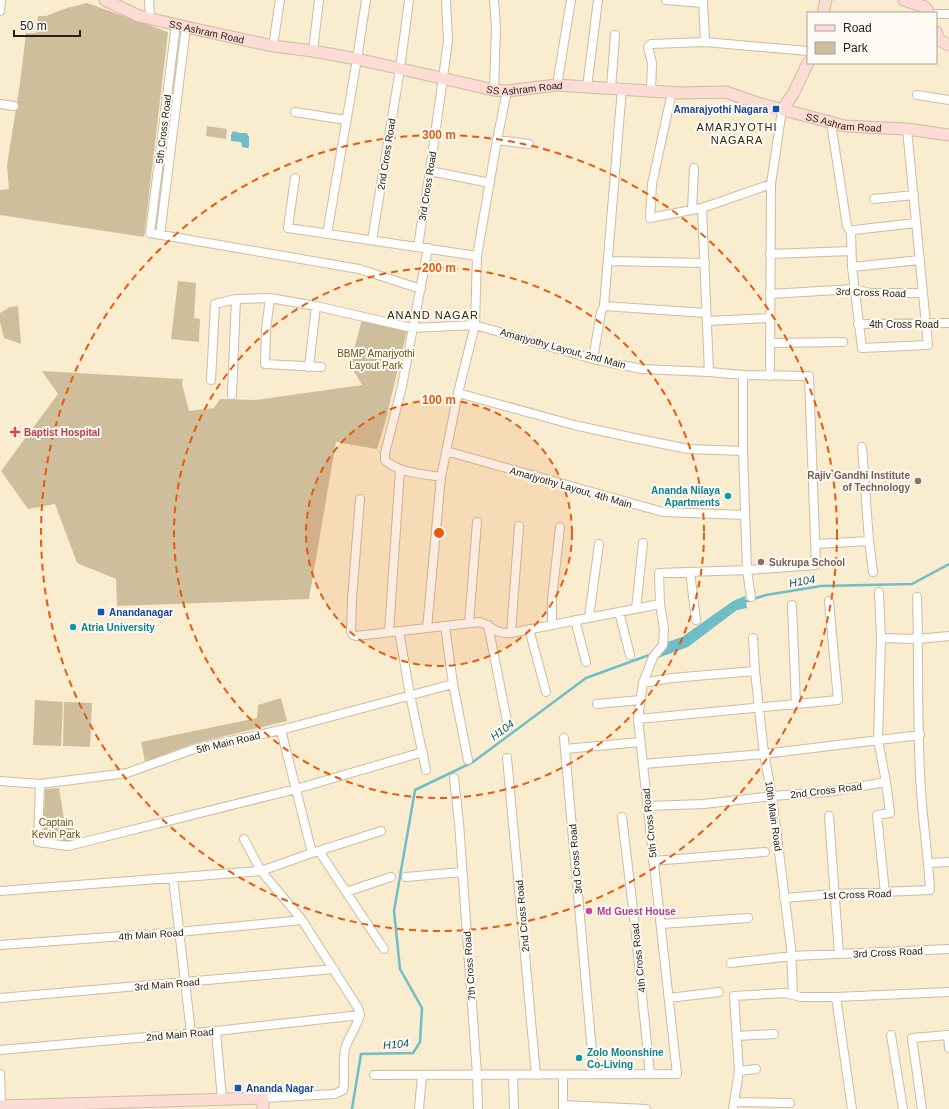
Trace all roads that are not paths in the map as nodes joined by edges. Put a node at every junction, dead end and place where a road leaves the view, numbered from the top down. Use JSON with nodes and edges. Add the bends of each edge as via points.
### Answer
{"nodes":[{"id":1,"x":1,"y":0,"type":"edge"},
{"id":2,"x":105,"y":0,"type":"edge"},
{"id":3,"x":149,"y":0,"type":"edge"},
{"id":4,"x":280,"y":0,"type":"edge"},
{"id":5,"x":319,"y":0,"type":"edge"},
{"id":6,"x":366,"y":0,"type":"edge"},
{"id":7,"x":409,"y":0,"type":"edge"},
{"id":8,"x":446,"y":0,"type":"edge"},
{"id":9,"x":494,"y":0,"type":"edge"},
{"id":10,"x":571,"y":0,"type":"edge"},
{"id":11,"x":598,"y":0,"type":"edge"},
{"id":12,"x":666,"y":0,"type":"edge"},
{"id":13,"x":826,"y":0,"type":"edge"},
{"id":14,"x":904,"y":0,"type":"edge"},
{"id":15,"x":702,"y":2,"type":"edge"},
{"id":16,"x":0,"y":10,"type":"edge"},
{"id":17,"x":823,"y":12,"type":"edge"},
{"id":18,"x":928,"y":12,"type":"edge"},
{"id":19,"x":937,"y":14,"type":"edge"},
{"id":20,"x":949,"y":14,"type":"edge"},
{"id":21,"x":150,"y":17,"type":"junction"},
{"id":22,"x":181,"y":26,"type":"junction"},
{"id":23,"x":614,"y":35,"type":"dead end"},
{"id":24,"x":937,"y":35,"type":"edge"},
{"id":25,"x":706,"y":42,"type":"junction"},
{"id":26,"x":949,"y":45,"type":"edge"},
{"id":27,"x":273,"y":46,"type":"junction"},
{"id":28,"x":313,"y":51,"type":"junction"},
{"id":29,"x":807,"y":51,"type":"edge"},
{"id":30,"x":357,"y":59,"type":"junction"},
{"id":31,"x":808,"y":64,"type":"edge"},
{"id":32,"x":400,"y":69,"type":"junction"},
{"id":33,"x":443,"y":78,"type":"junction"},
{"id":34,"x":557,"y":85,"type":"junction"},
{"id":35,"x":587,"y":87,"type":"junction"},
{"id":36,"x":616,"y":88,"type":"junction"},
{"id":37,"x":494,"y":90,"type":"junction"},
{"id":38,"x":651,"y":90,"type":"junction"},
{"id":39,"x":507,"y":91,"type":"junction"},
{"id":40,"x":672,"y":92,"type":"junction"},
{"id":41,"x":916,"y":95,"type":"dead end"},
{"id":42,"x":949,"y":100,"type":"edge"},
{"id":43,"x":0,"y":104,"type":"edge"},
{"id":44,"x":14,"y":106,"type":"dead end"},
{"id":45,"x":782,"y":110,"type":"junction"},
{"id":46,"x":295,"y":112,"type":"dead end"},
{"id":47,"x":346,"y":120,"type":"junction"},
{"id":48,"x":831,"y":123,"type":"junction"},
{"id":49,"x":907,"y":129,"type":"junction"},
{"id":50,"x":162,"y":135,"type":"junction"},
{"id":51,"x":949,"y":135,"type":"edge"},
{"id":52,"x":172,"y":136,"type":"junction"},
{"id":53,"x":497,"y":140,"type":"junction"},
{"id":54,"x":529,"y":144,"type":"dead end"},
{"id":55,"x":694,"y":168,"type":"dead end"},
{"id":56,"x":430,"y":171,"type":"junction"},
{"id":57,"x":295,"y":178,"type":"dead end"},
{"id":58,"x":490,"y":183,"type":"junction"},
{"id":59,"x":771,"y":184,"type":"junction"},
{"id":60,"x":914,"y":195,"type":"junction"},
{"id":61,"x":874,"y":199,"type":"dead end"},
{"id":62,"x":702,"y":208,"type":"junction"},
{"id":63,"x":692,"y":210,"type":"junction"},
{"id":64,"x":916,"y":223,"type":"junction"},
{"id":65,"x":851,"y":232,"type":"junction"},
{"id":66,"x":327,"y":234,"type":"junction"},
{"id":67,"x":160,"y":235,"type":"junction"},
{"id":68,"x":372,"y":240,"type":"junction"},
{"id":69,"x":418,"y":246,"type":"junction"},
{"id":70,"x":428,"y":248,"type":"junction"},
{"id":71,"x":851,"y":251,"type":"junction"},
{"id":72,"x":770,"y":254,"type":"junction"},
{"id":73,"x":477,"y":256,"type":"junction"},
{"id":74,"x":920,"y":260,"type":"junction"},
{"id":75,"x":608,"y":261,"type":"junction"},
{"id":76,"x":705,"y":263,"type":"junction"},
{"id":77,"x":852,"y":267,"type":"junction"},
{"id":78,"x":421,"y":289,"type":"junction"},
{"id":79,"x":854,"y":289,"type":"junction"},
{"id":80,"x":923,"y":293,"type":"junction"},
{"id":81,"x":770,"y":294,"type":"junction"},
{"id":82,"x":270,"y":298,"type":"junction"},
{"id":83,"x":236,"y":299,"type":"junction"},
{"id":84,"x":316,"y":306,"type":"junction"},
{"id":85,"x":604,"y":306,"type":"junction"},
{"id":86,"x":706,"y":317,"type":"junction"},
{"id":87,"x":770,"y":318,"type":"junction"},
{"id":88,"x":949,"y":323,"type":"edge"},
{"id":89,"x":858,"y":324,"type":"junction"},
{"id":90,"x":926,"y":324,"type":"junction"},
{"id":91,"x":476,"y":325,"type":"junction"},
{"id":92,"x":412,"y":328,"type":"junction"},
{"id":93,"x":770,"y":342,"type":"junction"},
{"id":94,"x":843,"y":342,"type":"dead end"},
{"id":95,"x":593,"y":359,"type":"junction"},
{"id":96,"x":309,"y":367,"type":"junction"},
{"id":97,"x":321,"y":367,"type":"dead end"},
{"id":98,"x":709,"y":372,"type":"junction"},
{"id":99,"x":743,"y":375,"type":"junction"},
{"id":100,"x":770,"y":376,"type":"junction"},
{"id":101,"x":211,"y":380,"type":"dead end"},
{"id":102,"x":458,"y":393,"type":"junction"},
{"id":103,"x":232,"y":395,"type":"dead end"},
{"id":104,"x":862,"y":447,"type":"dead end"},
{"id":105,"x":446,"y":451,"type":"junction"},
{"id":106,"x":743,"y":451,"type":"junction"},
{"id":107,"x":400,"y":470,"type":"junction"},
{"id":108,"x":441,"y":477,"type":"junction"},
{"id":109,"x":360,"y":499,"type":"dead end"},
{"id":110,"x":745,"y":515,"type":"junction"},
{"id":111,"x":477,"y":522,"type":"dead end"},
{"id":112,"x":519,"y":526,"type":"dead end"},
{"id":113,"x":560,"y":527,"type":"dead end"},
{"id":114,"x":869,"y":541,"type":"junction"},
{"id":115,"x":643,"y":543,"type":"dead end"},
{"id":116,"x":599,"y":544,"type":"dead end"},
{"id":117,"x":816,"y":544,"type":"junction"},
{"id":118,"x":747,"y":570,"type":"junction"},
{"id":119,"x":690,"y":572,"type":"junction"},
{"id":120,"x":873,"y":572,"type":"dead end"},
{"id":121,"x":879,"y":592,"type":"dead end"},
{"id":122,"x":751,"y":597,"type":"dead end"},
{"id":123,"x":917,"y":597,"type":"dead end"},
{"id":124,"x":829,"y":601,"type":"dead end"},
{"id":125,"x":660,"y":604,"type":"junction"},
{"id":126,"x":792,"y":605,"type":"dead end"},
{"id":127,"x":636,"y":609,"type":"junction"},
{"id":128,"x":619,"y":612,"type":"junction"},
{"id":129,"x":589,"y":617,"type":"junction"},
{"id":130,"x":575,"y":620,"type":"junction"},
{"id":131,"x":696,"y":620,"type":"dead end"},
{"id":132,"x":469,"y":623,"type":"junction"},
{"id":133,"x":552,"y":624,"type":"junction"},
{"id":134,"x":488,"y":625,"type":"junction"},
{"id":135,"x":445,"y":626,"type":"junction"},
{"id":136,"x":427,"y":628,"type":"junction"},
{"id":137,"x":529,"y":629,"type":"junction"},
{"id":138,"x":399,"y":631,"type":"junction"},
{"id":139,"x":389,"y":632,"type":"junction"},
{"id":140,"x":511,"y":633,"type":"junction"},
{"id":141,"x":949,"y":636,"type":"edge"},
{"id":142,"x":753,"y":638,"type":"dead end"},
{"id":143,"x":881,"y":638,"type":"junction"},
{"id":144,"x":918,"y":639,"type":"junction"},
{"id":145,"x":630,"y":655,"type":"dead end"},
{"id":146,"x":586,"y":662,"type":"dead end"},
{"id":147,"x":755,"y":671,"type":"junction"},
{"id":148,"x":643,"y":683,"type":"junction"},
{"id":149,"x":453,"y":684,"type":"junction"},
{"id":150,"x":546,"y":692,"type":"dead end"},
{"id":151,"x":410,"y":695,"type":"junction"},
{"id":152,"x":641,"y":700,"type":"junction"},
{"id":153,"x":597,"y":704,"type":"dead end"},
{"id":154,"x":796,"y":705,"type":"junction"},
{"id":155,"x":759,"y":708,"type":"junction"},
{"id":156,"x":638,"y":719,"type":"junction"},
{"id":157,"x":508,"y":726,"type":"dead end"},
{"id":158,"x":281,"y":730,"type":"junction"},
{"id":159,"x":920,"y":735,"type":"junction"},
{"id":160,"x":564,"y":738,"type":"dead end"},
{"id":161,"x":878,"y":740,"type":"junction"},
{"id":162,"x":640,"y":742,"type":"junction"},
{"id":163,"x":565,"y":749,"type":"junction"},
{"id":164,"x":423,"y":752,"type":"junction"},
{"id":165,"x":764,"y":754,"type":"junction"},
{"id":166,"x":507,"y":758,"type":"dead end"},
{"id":167,"x":468,"y":760,"type":"dead end"},
{"id":168,"x":643,"y":764,"type":"junction"},
{"id":169,"x":426,"y":770,"type":"dead end"},
{"id":170,"x":454,"y":778,"type":"dead end"},
{"id":171,"x":0,"y":781,"type":"edge"},
{"id":172,"x":886,"y":782,"type":"junction"},
{"id":173,"x":40,"y":784,"type":"junction"},
{"id":174,"x":296,"y":789,"type":"junction"},
{"id":175,"x":772,"y":796,"type":"junction"},
{"id":176,"x":647,"y":806,"type":"junction"},
{"id":177,"x":829,"y":816,"type":"dead end"},
{"id":178,"x":622,"y":817,"type":"dead end"},
{"id":179,"x":381,"y":831,"type":"dead end"},
{"id":180,"x":244,"y":839,"type":"dead end"},
{"id":181,"x":315,"y":852,"type":"junction"},
{"id":182,"x":765,"y":852,"type":"dead end"},
{"id":183,"x":653,"y":861,"type":"junction"},
{"id":184,"x":949,"y":862,"type":"edge"},
{"id":185,"x":929,"y":863,"type":"junction"},
{"id":186,"x":261,"y":871,"type":"junction"},
{"id":187,"x":462,"y":872,"type":"junction"},
{"id":188,"x":391,"y":877,"type":"dead end"},
{"id":189,"x":406,"y":877,"type":"dead end"},
{"id":190,"x":173,"y":878,"type":"junction"},
{"id":191,"x":0,"y":891,"type":"edge"},
{"id":192,"x":346,"y":892,"type":"junction"},
{"id":193,"x":885,"y":893,"type":"junction"},
{"id":194,"x":834,"y":894,"type":"junction"},
{"id":195,"x":784,"y":898,"type":"junction"},
{"id":196,"x":748,"y":918,"type":"dead end"},
{"id":197,"x":302,"y":920,"type":"junction"},
{"id":198,"x":660,"y":924,"type":"junction"},
{"id":199,"x":179,"y":932,"type":"junction"},
{"id":200,"x":0,"y":945,"type":"edge"},
{"id":201,"x":949,"y":949,"type":"edge"},
{"id":202,"x":384,"y":950,"type":"dead end"},
{"id":203,"x":839,"y":954,"type":"junction"},
{"id":204,"x":792,"y":956,"type":"junction"},
{"id":205,"x":731,"y":963,"type":"dead end"},
{"id":206,"x":334,"y":969,"type":"junction"},
{"id":207,"x":184,"y":983,"type":"junction"},
{"id":208,"x":719,"y":992,"type":"dead end"},
{"id":209,"x":949,"y":992,"type":"edge"},
{"id":210,"x":793,"y":995,"type":"junction"},
{"id":211,"x":836,"y":997,"type":"junction"},
{"id":212,"x":0,"y":998,"type":"edge"},
{"id":213,"x":669,"y":998,"type":"junction"},
{"id":214,"x":360,"y":1015,"type":"junction"},
{"id":215,"x":216,"y":1031,"type":"junction"},
{"id":216,"x":190,"y":1032,"type":"junction"},
{"id":217,"x":774,"y":1034,"type":"dead end"},
{"id":218,"x":891,"y":1035,"type":"dead end"},
{"id":219,"x":948,"y":1035,"type":"edge"},
{"id":220,"x":737,"y":1036,"type":"junction"},
{"id":221,"x":949,"y":1048,"type":"edge"},
{"id":222,"x":0,"y":1050,"type":"edge"},
{"id":223,"x":756,"y":1069,"type":"dead end"},
{"id":224,"x":739,"y":1071,"type":"junction"},
{"id":225,"x":0,"y":1074,"type":"edge"},
{"id":226,"x":478,"y":1074,"type":"junction"},
{"id":227,"x":594,"y":1074,"type":"junction"},
{"id":228,"x":650,"y":1074,"type":"junction"},
{"id":229,"x":374,"y":1075,"type":"dead end"},
{"id":230,"x":422,"y":1075,"type":"junction"},
{"id":231,"x":513,"y":1075,"type":"junction"},
{"id":232,"x":536,"y":1075,"type":"junction"},
{"id":233,"x":563,"y":1075,"type":"junction"},
{"id":234,"x":222,"y":1100,"type":"junction"},
{"id":235,"x":790,"y":1103,"type":"dead end"},
{"id":236,"x":263,"y":1104,"type":"edge"},
{"id":237,"x":733,"y":1106,"type":"edge"},
{"id":238,"x":1,"y":1107,"type":"edge"},
{"id":239,"x":563,"y":1107,"type":"edge"},
{"id":240,"x":419,"y":1109,"type":"edge"},
{"id":241,"x":478,"y":1109,"type":"edge"},
{"id":242,"x":514,"y":1109,"type":"edge"},
{"id":243,"x":646,"y":1109,"type":"edge"},
{"id":244,"x":852,"y":1109,"type":"edge"},
{"id":245,"x":903,"y":1109,"type":"edge"},
{"id":246,"x":922,"y":1109,"type":"edge"}],
"edges":[{"from":1,"to":16,"type":"street"},
{"from":2,"to":21,"type":"street","name":"SS Ashram Road","via":[[140,16]]},
{"from":3,"to":21,"type":"street"},
{"from":4,"to":27,"type":"street"},
{"from":5,"to":28,"type":"street"},
{"from":6,"to":30,"type":"street"},
{"from":7,"to":32,"type":"street","name":"2nd Cross Road"},
{"from":8,"to":33,"type":"street","name":"3rd Cross Road","via":[[448,41]]},
{"from":9,"to":37,"type":"street"},
{"from":10,"to":34,"type":"street"},
{"from":11,"to":35,"type":"street"},
{"from":12,"to":15,"type":"street"},
{"from":13,"to":17,"type":"street"},
{"from":14,"to":18,"type":"street","via":[[925,7]]},
{"from":15,"to":25,"type":"street"},
{"from":19,"to":20,"type":"street"},
{"from":21,"to":22,"type":"street","name":"SS Ashram Road"},
{"from":22,"to":27,"type":"street","name":"SS Ashram Road"},
{"from":22,"to":50,"type":"street","name":"5th Cross Road"},
{"from":22,"to":52,"type":"street","name":"5th Cross Road"},
{"from":23,"to":36,"type":"street"},
{"from":24,"to":26,"type":"street","via":[[939,40]]},
{"from":25,"to":29,"type":"street"},
{"from":25,"to":38,"type":"street","via":[[649,45],[652,63]]},
{"from":27,"to":28,"type":"street","name":"SS Ashram Road"},
{"from":28,"to":30,"type":"street","name":"SS Ashram Road"},
{"from":30,"to":32,"type":"street","name":"SS Ashram Road"},
{"from":30,"to":47,"type":"street"},
{"from":31,"to":45,"type":"street"},
{"from":32,"to":33,"type":"street","name":"SS Ashram Road"},
{"from":32,"to":68,"type":"street","name":"2nd Cross Road"},
{"from":33,"to":37,"type":"street","name":"SS Ashram Road"},
{"from":33,"to":56,"type":"street","name":"3rd Cross Road"},
{"from":34,"to":35,"type":"street","name":"SS Ashram Road"},
{"from":34,"to":39,"type":"street","name":"SS Ashram Road"},
{"from":35,"to":36,"type":"street","name":"SS Ashram Road"},
{"from":36,"to":38,"type":"street","name":"SS Ashram Road"},
{"from":36,"to":75,"type":"street"},
{"from":37,"to":39,"type":"street","name":"SS Ashram Road"},
{"from":38,"to":40,"type":"street","name":"SS Ashram Road"},
{"from":39,"to":53,"type":"street"},
{"from":40,"to":45,"type":"street","name":"SS Ashram Road","via":[[726,92]]},
{"from":40,"to":63,"type":"street","via":[[652,184],[650,218]]},
{"from":41,"to":42,"type":"street"},
{"from":43,"to":44,"type":"street"},
{"from":45,"to":48,"type":"street","name":"SS Ashram Road"},
{"from":45,"to":59,"type":"street"},
{"from":46,"to":47,"type":"street"},
{"from":47,"to":66,"type":"street"},
{"from":48,"to":49,"type":"street","name":"SS Ashram Road"},
{"from":48,"to":65,"type":"street","via":[[847,226]]},
{"from":49,"to":51,"type":"street","name":"SS Ashram Road"},
{"from":49,"to":60,"type":"street"},
{"from":50,"to":52,"type":"street"},
{"from":50,"to":67,"type":"street","name":"5th Cross Road","via":[[150,233]]},
{"from":52,"to":67,"type":"street","name":"5th Cross Road"},
{"from":53,"to":54,"type":"street"},
{"from":53,"to":58,"type":"street"},
{"from":55,"to":63,"type":"street"},
{"from":56,"to":58,"type":"street"},
{"from":56,"to":69,"type":"street","name":"3rd Cross Road"},
{"from":57,"to":66,"type":"street","via":[[288,228]]},
{"from":58,"to":73,"type":"street"},
{"from":59,"to":62,"type":"street"},
{"from":59,"to":72,"type":"street"},
{"from":60,"to":61,"type":"street"},
{"from":60,"to":64,"type":"street"},
{"from":62,"to":63,"type":"street"},
{"from":62,"to":76,"type":"street"},
{"from":64,"to":65,"type":"street"},
{"from":64,"to":74,"type":"street"},
{"from":65,"to":71,"type":"street"},
{"from":66,"to":68,"type":"street"},
{"from":67,"to":78,"type":"street","via":[[359,269]]},
{"from":68,"to":69,"type":"street"},
{"from":69,"to":70,"type":"street"},
{"from":70,"to":73,"type":"street"},
{"from":70,"to":78,"type":"street"},
{"from":71,"to":72,"type":"street"},
{"from":71,"to":77,"type":"street"},
{"from":72,"to":81,"type":"street"},
{"from":73,"to":91,"type":"street"},
{"from":74,"to":77,"type":"street"},
{"from":74,"to":80,"type":"street"},
{"from":75,"to":76,"type":"street"},
{"from":75,"to":85,"type":"street"},
{"from":76,"to":86,"type":"street"},
{"from":77,"to":79,"type":"street"},
{"from":78,"to":92,"type":"street"},
{"from":79,"to":80,"type":"street","name":"3rd Cross Road","via":[[870,293]]},
{"from":79,"to":81,"type":"street","name":"3rd Cross Road"},
{"from":79,"to":89,"type":"street"},
{"from":80,"to":90,"type":"street"},
{"from":81,"to":87,"type":"street"},
{"from":82,"to":83,"type":"street","name":"Amarjyothy Layout, 2nd Main"},
{"from":82,"to":84,"type":"street","name":"Amarjyothy Layout, 2nd Main"},
{"from":82,"to":96,"type":"street","via":[[265,364]]},
{"from":83,"to":101,"type":"street","name":"Amarjyothy Layout, 2nd Main","via":[[214,304]]},
{"from":83,"to":103,"type":"street"},
{"from":84,"to":92,"type":"street","name":"Amarjyothy Layout, 2nd Main"},
{"from":84,"to":96,"type":"street"},
{"from":85,"to":86,"type":"street"},
{"from":85,"to":95,"type":"street","via":[[600,312]]},
{"from":86,"to":87,"type":"street"},
{"from":86,"to":98,"type":"street"},
{"from":87,"to":93,"type":"street"},
{"from":88,"to":90,"type":"street","name":"4th Cross Road"},
{"from":89,"to":90,"type":"street","name":"4th Cross Road"},
{"from":89,"to":90,"type":"street","via":[[862,348],[928,345]]},
{"from":91,"to":92,"type":"street","name":"Amarjyothy Layout, 2nd Main"},
{"from":91,"to":95,"type":"street","name":"Amarjyothy Layout, 2nd Main"},
{"from":91,"to":102,"type":"street"},
{"from":92,"to":107,"type":"street","via":[[402,386],[385,453],[385,460]]},
{"from":93,"to":94,"type":"street"},
{"from":93,"to":100,"type":"street"},
{"from":95,"to":98,"type":"street","name":"Amarjyothy Layout, 2nd Main","via":[[642,369]]},
{"from":96,"to":97,"type":"street"},
{"from":98,"to":99,"type":"street","name":"Amarjyothy Layout, 2nd Main"},
{"from":99,"to":100,"type":"street","name":"Amarjyothy Layout, 2nd Main"},
{"from":99,"to":106,"type":"street"},
{"from":100,"to":117,"type":"street","name":"Amarjyothy Layout, 2nd Main","via":[[809,376]]},
{"from":102,"to":105,"type":"street"},
{"from":102,"to":106,"type":"street","via":[[574,425],[688,449]]},
{"from":104,"to":114,"type":"street"},
{"from":105,"to":108,"type":"street"},
{"from":105,"to":110,"type":"street","name":"Amarjyothy Layout, 4th Main","via":[[663,512]]},
{"from":106,"to":110,"type":"street"},
{"from":107,"to":108,"type":"street"},
{"from":107,"to":139,"type":"street"},
{"from":108,"to":136,"type":"street"},
{"from":109,"to":139,"type":"street","via":[[351,631],[356,636]]},
{"from":110,"to":118,"type":"street"},
{"from":111,"to":132,"type":"street"},
{"from":112,"to":140,"type":"street"},
{"from":113,"to":133,"type":"street","via":[[552,599]]},
{"from":114,"to":117,"type":"street"},
{"from":114,"to":120,"type":"street"},
{"from":115,"to":127,"type":"street"},
{"from":116,"to":129,"type":"street"},
{"from":117,"to":118,"type":"street","via":[[816,565]]},
{"from":118,"to":119,"type":"street"},
{"from":118,"to":122,"type":"street"},
{"from":119,"to":125,"type":"street","via":[[659,573]]},
{"from":119,"to":131,"type":"street"},
{"from":121,"to":143,"type":"street"},
{"from":123,"to":144,"type":"street"},
{"from":124,"to":154,"type":"street","via":[[838,700]]},
{"from":125,"to":127,"type":"street"},
{"from":125,"to":148,"type":"street","name":"5th Cross Road","via":[[664,629],[663,645],[653,657]]},
{"from":126,"to":154,"type":"street"},
{"from":127,"to":128,"type":"street"},
{"from":128,"to":129,"type":"street"},
{"from":128,"to":145,"type":"street"},
{"from":129,"to":130,"type":"street"},
{"from":130,"to":133,"type":"street"},
{"from":130,"to":146,"type":"street"},
{"from":132,"to":134,"type":"street","via":[[480,622]]},
{"from":132,"to":135,"type":"street"},
{"from":133,"to":137,"type":"street"},
{"from":134,"to":140,"type":"street","via":[[501,634]]},
{"from":134,"to":157,"type":"street"},
{"from":135,"to":136,"type":"street"},
{"from":135,"to":149,"type":"street"},
{"from":136,"to":138,"type":"street"},
{"from":137,"to":140,"type":"street"},
{"from":137,"to":150,"type":"street"},
{"from":138,"to":139,"type":"street"},
{"from":138,"to":151,"type":"street"},
{"from":141,"to":144,"type":"street"},
{"from":142,"to":147,"type":"street","name":"10th Main Road"},
{"from":143,"to":144,"type":"street"},
{"from":143,"to":161,"type":"street"},
{"from":144,"to":159,"type":"street"},
{"from":147,"to":148,"type":"street"},
{"from":147,"to":155,"type":"street","name":"10th Main Road"},
{"from":148,"to":152,"type":"street","name":"5th Cross Road"},
{"from":149,"to":151,"type":"street","name":"5th Main Road"},
{"from":149,"to":167,"type":"street"},
{"from":151,"to":158,"type":"street","name":"5th Main Road"},
{"from":151,"to":164,"type":"street"},
{"from":152,"to":153,"type":"street"},
{"from":152,"to":156,"type":"street","name":"5th Cross Road"},
{"from":154,"to":155,"type":"street"},
{"from":155,"to":156,"type":"street"},
{"from":155,"to":165,"type":"street","name":"10th Main Road"},
{"from":156,"to":162,"type":"street","name":"5th Cross Road"},
{"from":158,"to":173,"type":"street","name":"5th Main Road","via":[[194,749],[126,773]]},
{"from":158,"to":174,"type":"street"},
{"from":159,"to":161,"type":"street"},
{"from":159,"to":185,"type":"street","via":[[920,772]]},
{"from":160,"to":163,"type":"street","name":"3rd Cross Road"},
{"from":161,"to":165,"type":"street"},
{"from":161,"to":172,"type":"street"},
{"from":162,"to":163,"type":"street"},
{"from":162,"to":168,"type":"street","name":"5th Cross Road"},
{"from":163,"to":227,"type":"street","name":"3rd Cross Road"},
{"from":164,"to":169,"type":"street"},
{"from":164,"to":174,"type":"street"},
{"from":165,"to":168,"type":"street"},
{"from":165,"to":175,"type":"street","name":"10th Main Road"},
{"from":166,"to":232,"type":"street","name":"2nd Cross Road"},
{"from":168,"to":176,"type":"street","name":"5th Cross Road"},
{"from":170,"to":187,"type":"street","name":"7th Cross Road"},
{"from":171,"to":173,"type":"street","name":"5th Main Road"},
{"from":172,"to":175,"type":"street","name":"2nd Cross Road","via":[[828,792]]},
{"from":172,"to":193,"type":"street","via":[[890,813],[877,815]]},
{"from":173,"to":174,"type":"street","via":[[38,842],[68,846]]},
{"from":174,"to":181,"type":"street"},
{"from":175,"to":176,"type":"street","name":"2nd Cross Road","via":[[704,804]]},
{"from":175,"to":195,"type":"street","name":"10th Main Road"},
{"from":176,"to":183,"type":"street","name":"5th Cross Road"},
{"from":177,"to":194,"type":"street"},
{"from":178,"to":228,"type":"street","name":"4th Cross Road"},
{"from":179,"to":181,"type":"street"},
{"from":180,"to":186,"type":"street"},
{"from":181,"to":186,"type":"street"},
{"from":181,"to":192,"type":"street"},
{"from":182,"to":183,"type":"street"},
{"from":183,"to":198,"type":"street","name":"5th Cross Road"},
{"from":184,"to":185,"type":"street"},
{"from":185,"to":193,"type":"street","name":"1st Cross Road","via":[[930,890]]},
{"from":186,"to":190,"type":"street"},
{"from":186,"to":197,"type":"street"},
{"from":187,"to":189,"type":"street"},
{"from":187,"to":226,"type":"street","name":"7th Cross Road"},
{"from":188,"to":192,"type":"street"},
{"from":190,"to":191,"type":"street"},
{"from":190,"to":199,"type":"street"},
{"from":192,"to":202,"type":"street"},
{"from":193,"to":194,"type":"street","name":"1st Cross Road"},
{"from":194,"to":195,"type":"street","name":"1st Cross Road"},
{"from":194,"to":203,"type":"street"},
{"from":195,"to":204,"type":"street","name":"10th Main Road"},
{"from":196,"to":198,"type":"street"},
{"from":197,"to":199,"type":"street","name":"4th Main Road"},
{"from":197,"to":206,"type":"street"},
{"from":198,"to":213,"type":"street","name":"5th Cross Road"},
{"from":199,"to":200,"type":"street","name":"4th Main Road"},
{"from":199,"to":207,"type":"street"},
{"from":201,"to":203,"type":"street","name":"3rd Cross Road"},
{"from":203,"to":204,"type":"street","name":"3rd Cross Road"},
{"from":204,"to":205,"type":"street","name":"3rd Cross Road"},
{"from":204,"to":210,"type":"street","name":"10th Main Road"},
{"from":206,"to":207,"type":"street","name":"3rd Main Road"},
{"from":206,"to":214,"type":"street"},
{"from":207,"to":212,"type":"street","name":"3rd Main Road"},
{"from":207,"to":216,"type":"street"},
{"from":208,"to":213,"type":"street"},
{"from":209,"to":211,"type":"street"},
{"from":210,"to":211,"type":"street"},
{"from":210,"to":220,"type":"street","via":[[785,993],[734,996]]},
{"from":211,"to":244,"type":"street"},
{"from":213,"to":228,"type":"street","name":"5th Cross Road","via":[[677,1074]]},
{"from":214,"to":215,"type":"street","name":"2nd Main Road"},
{"from":214,"to":236,"type":"street","via":[[346,1047],[343,1090],[335,1094]]},
{"from":215,"to":216,"type":"street","name":"2nd Main Road"},
{"from":215,"to":234,"type":"street"},
{"from":216,"to":222,"type":"street","name":"2nd Main Road"},
{"from":217,"to":220,"type":"street"},
{"from":218,"to":245,"type":"street"},
{"from":219,"to":221,"type":"street"},
{"from":219,"to":246,"type":"street","via":[[912,1038]]},
{"from":220,"to":224,"type":"street"},
{"from":223,"to":224,"type":"street"},
{"from":224,"to":237,"type":"street"},
{"from":225,"to":238,"type":"street"},
{"from":226,"to":230,"type":"street"},
{"from":226,"to":231,"type":"street"},
{"from":226,"to":241,"type":"street","name":"7th Cross Road"},
{"from":227,"to":228,"type":"street"},
{"from":227,"to":233,"type":"street"},
{"from":229,"to":230,"type":"street"},
{"from":230,"to":240,"type":"street"},
{"from":231,"to":232,"type":"street"},
{"from":231,"to":242,"type":"street"},
{"from":232,"to":233,"type":"street"},
{"from":233,"to":239,"type":"street"},
{"from":234,"to":236,"type":"street"},
{"from":234,"to":238,"type":"street"},
{"from":235,"to":237,"type":"street"},
{"from":239,"to":243,"type":"street"}]}
